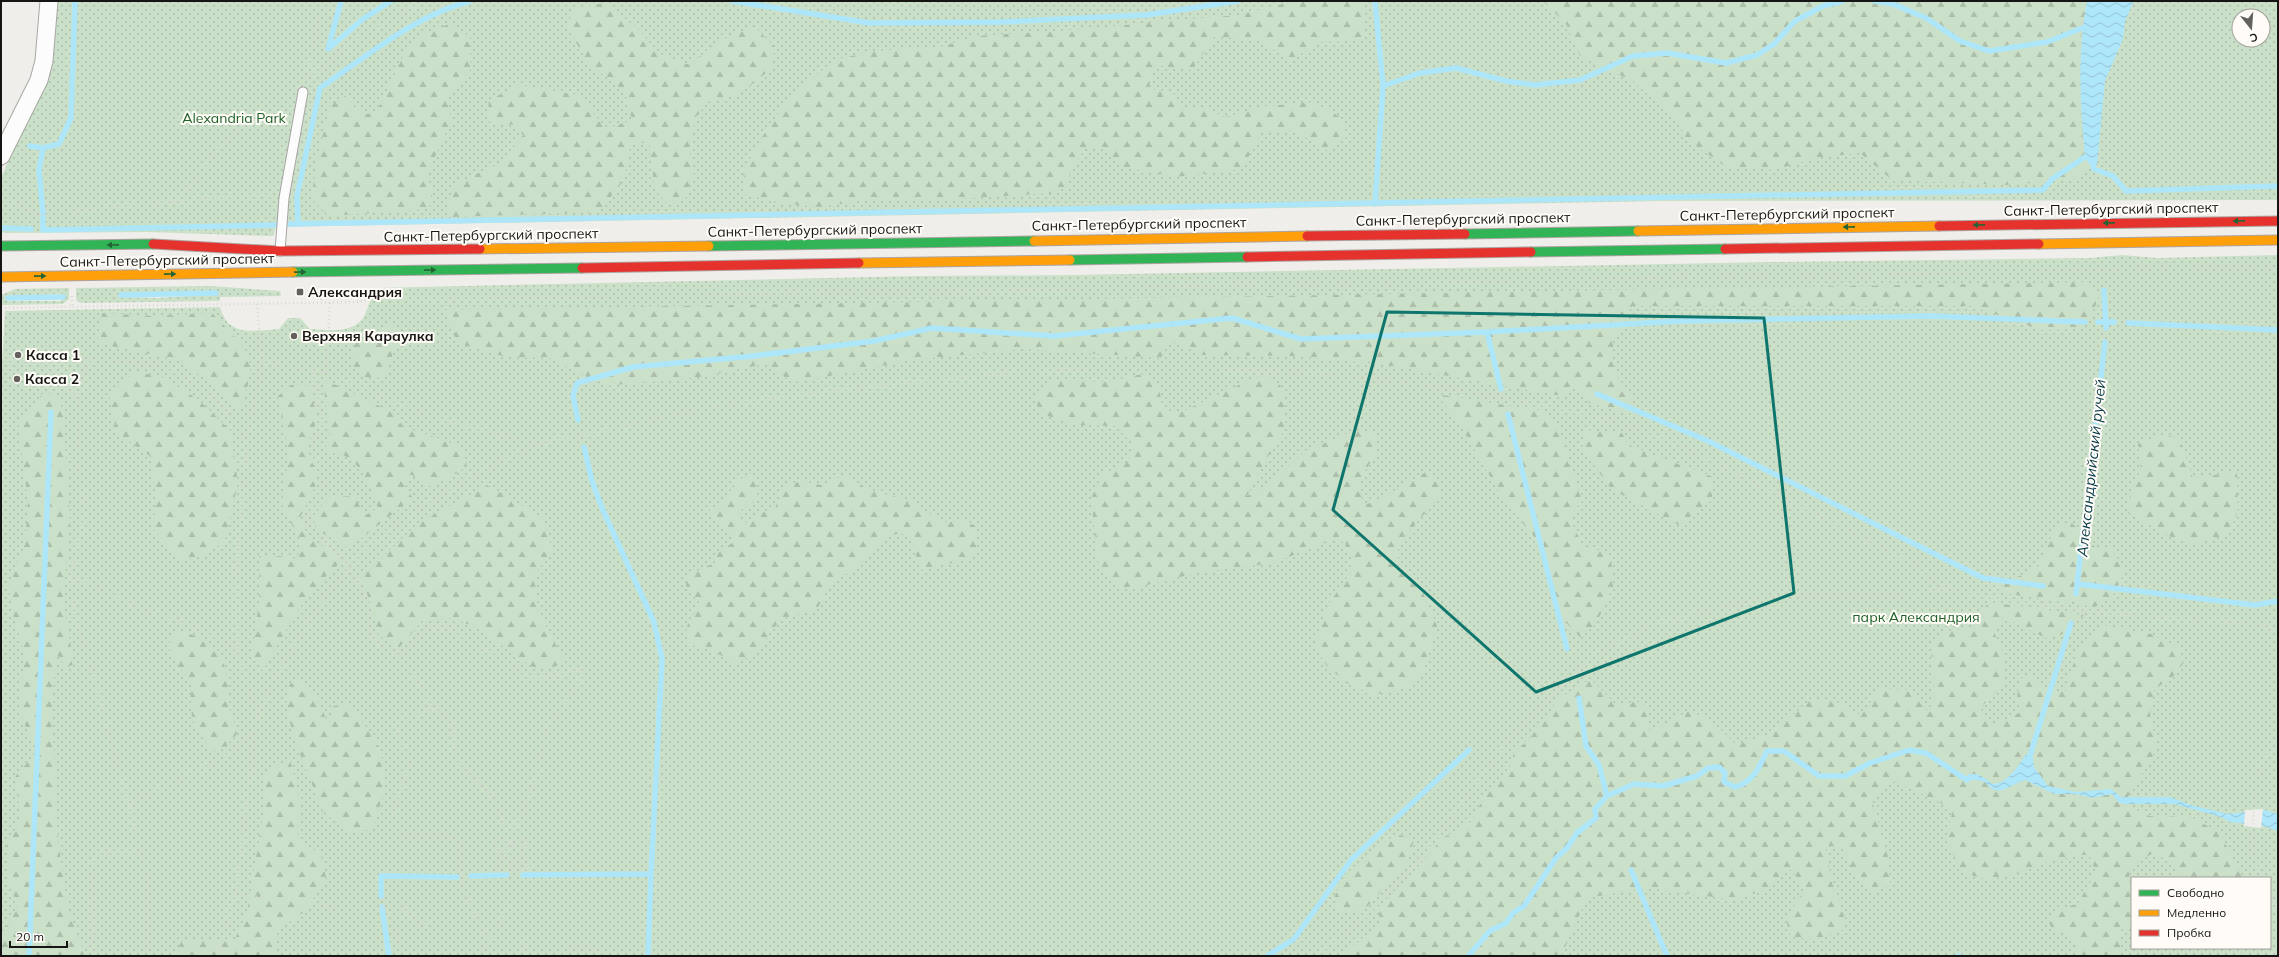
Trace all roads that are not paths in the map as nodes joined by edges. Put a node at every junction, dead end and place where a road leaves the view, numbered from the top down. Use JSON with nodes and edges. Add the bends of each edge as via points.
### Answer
{"nodes":[{"id":1,"x":50,"y":1,"type":"edge"},
{"id":2,"x":302,"y":95,"type":"road end"},
{"id":3,"x":1,"y":156,"type":"edge"},
{"id":4,"x":2278,"y":221,"type":"edge"},
{"id":5,"x":2278,"y":240,"type":"edge"},
{"id":6,"x":1,"y":246,"type":"edge"},
{"id":7,"x":280,"y":251,"type":"junction"},
{"id":8,"x":1,"y":277,"type":"edge"}],
"edges":[{"from":1,"to":3,"type":"street","via":[[44,61],[39,80]]},
{"from":2,"to":7,"type":"lane","via":[[284,198]]},
{"from":4,"to":7,"type":"main road","name":"Санкт-Петербургский проспект","one_way":true},
{"from":8,"to":5,"type":"main road","name":"Санкт-Петербургский проспект","one_way":true},
{"from":7,"to":6,"type":"main road","name":"Санкт-Петербургский проспект","one_way":true,"via":[[152,244]]}]}
